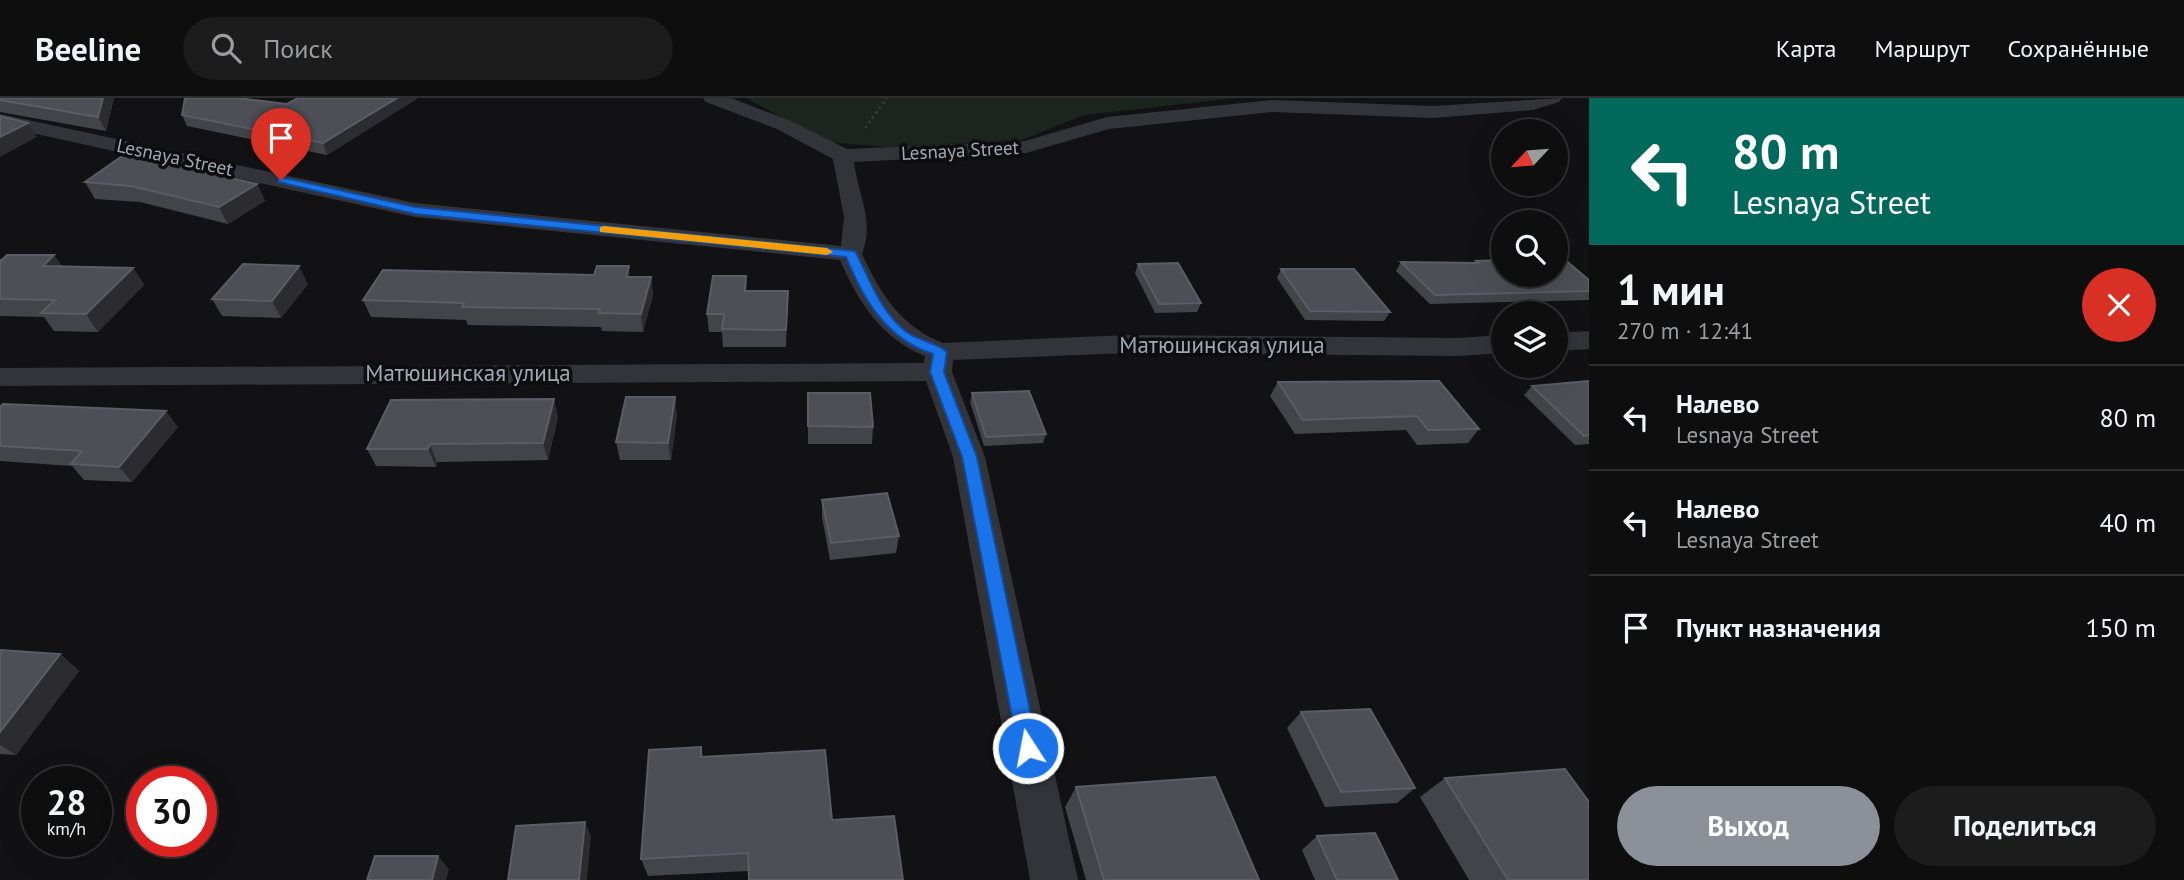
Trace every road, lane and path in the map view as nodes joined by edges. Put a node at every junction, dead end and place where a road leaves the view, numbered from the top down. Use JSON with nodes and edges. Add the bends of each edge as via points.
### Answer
{"nodes":[{"id":1,"x":713,"y":98,"type":"edge"},
{"id":2,"x":1552,"y":98,"type":"edge"},
{"id":3,"x":0,"y":120,"type":"edge"},
{"id":4,"x":843,"y":156,"type":"junction"},
{"id":5,"x":850,"y":254,"type":"junction"},
{"id":6,"x":1589,"y":340,"type":"edge"},
{"id":7,"x":1568,"y":341,"type":"edge"},
{"id":8,"x":1491,"y":345,"type":"edge"},
{"id":9,"x":939,"y":362,"type":"junction"},
{"id":10,"x":0,"y":377,"type":"edge"},
{"id":11,"x":1054,"y":880,"type":"edge"}],
"edges":[{"from":1,"to":4,"type":"street","via":[[784,125]]},
{"from":2,"to":4,"type":"street","name":"Lesnaya Street","via":[[1533,104],[1433,113],[1272,106],[1107,122],[1026,147]]},
{"from":3,"to":5,"type":"street","name":"Lesnaya Street","via":[[415,210]]},
{"from":4,"to":5,"type":"street","via":[[843,175],[859,230]]},
{"from":5,"to":9,"type":"street","via":[[883,314],[902,335]]},
{"from":6,"to":7,"type":"street"},
{"from":8,"to":9,"type":"street","name":"Матюшинская улица","via":[[1128,344]]},
{"from":9,"to":10,"type":"street","name":"Матюшинская улица"},
{"from":9,"to":11,"type":"street","via":[[970,457]]}]}
